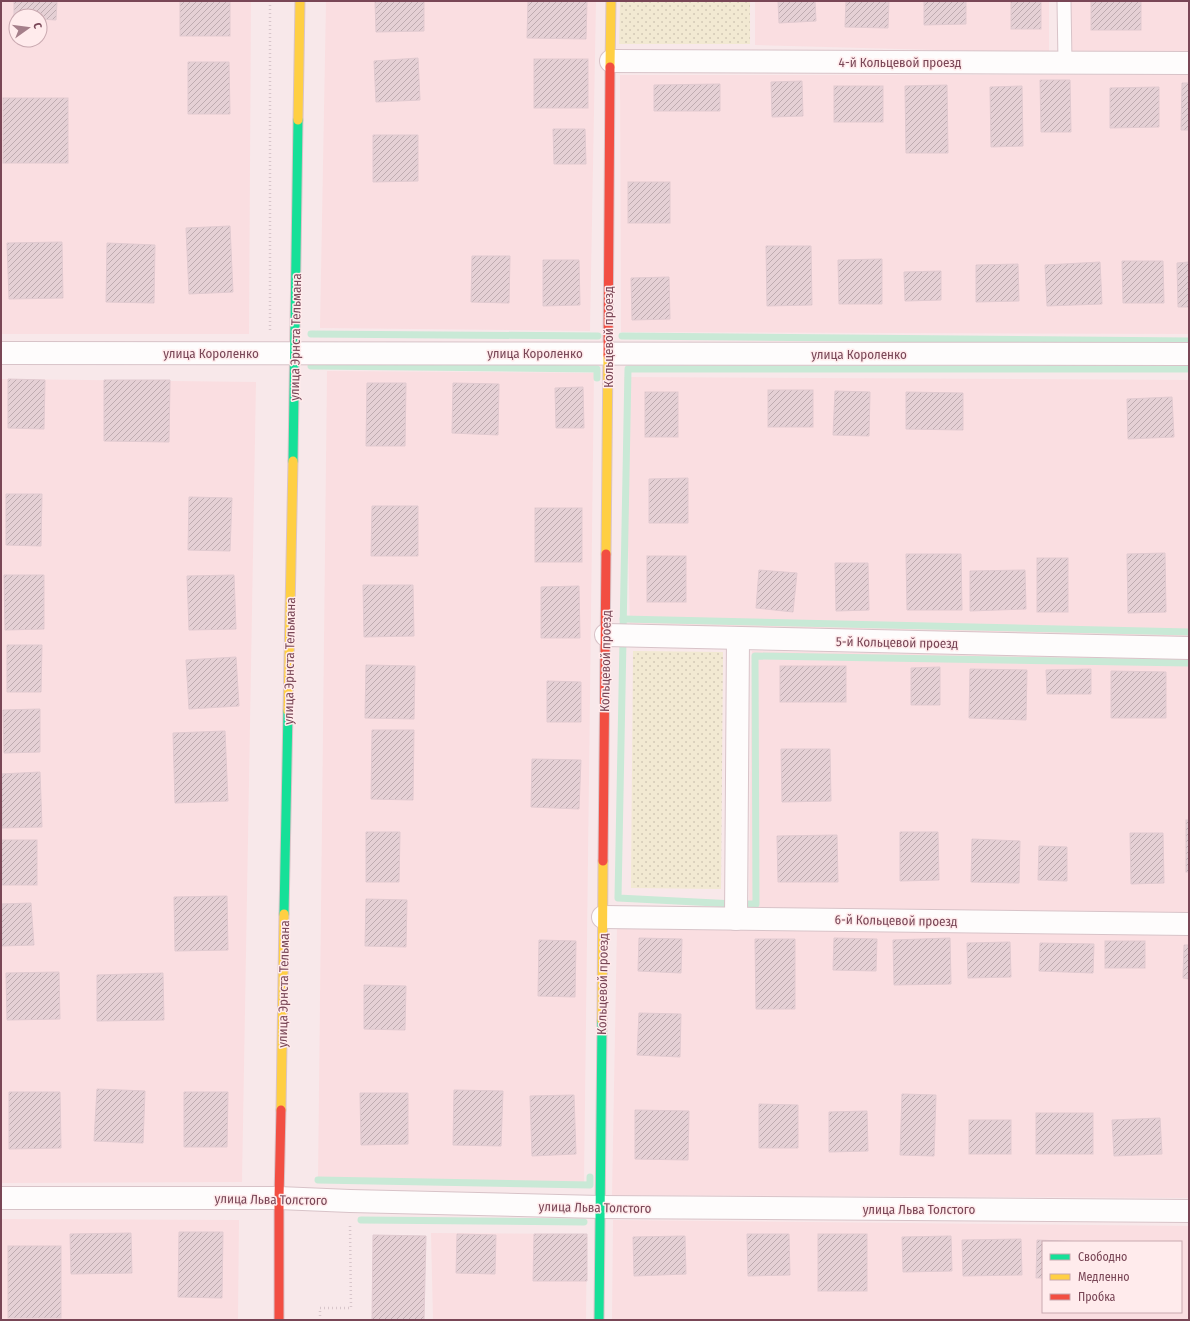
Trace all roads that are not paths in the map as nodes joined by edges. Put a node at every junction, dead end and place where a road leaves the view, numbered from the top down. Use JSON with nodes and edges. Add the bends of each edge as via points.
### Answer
{"nodes":[{"id":1,"x":300,"y":1,"type":"edge"},
{"id":2,"x":611,"y":1,"type":"edge"},
{"id":3,"x":1064,"y":1,"type":"edge"},
{"id":4,"x":611,"y":61,"type":"junction"},
{"id":5,"x":1064,"y":62,"type":"junction"},
{"id":6,"x":1189,"y":63,"type":"edge"},
{"id":7,"x":1,"y":353,"type":"edge"},
{"id":8,"x":295,"y":353,"type":"junction"},
{"id":9,"x":608,"y":354,"type":"junction"},
{"id":10,"x":1189,"y":354,"type":"edge"},
{"id":11,"x":606,"y":635,"type":"junction"},
{"id":12,"x":738,"y":638,"type":"junction"},
{"id":13,"x":1189,"y":648,"type":"edge"},
{"id":14,"x":603,"y":917,"type":"junction"},
{"id":15,"x":736,"y":919,"type":"junction"},
{"id":16,"x":1189,"y":924,"type":"edge"},
{"id":17,"x":1,"y":1198,"type":"edge"},
{"id":18,"x":279,"y":1198,"type":"junction"},
{"id":19,"x":600,"y":1207,"type":"junction"},
{"id":20,"x":1189,"y":1211,"type":"edge"},
{"id":21,"x":279,"y":1320,"type":"edge"},
{"id":22,"x":599,"y":1320,"type":"edge"}],
"edges":[{"from":1,"to":8,"type":"street","name":"улица Эрнста Тельмана"},
{"from":2,"to":4,"type":"street","name":"Кольцевой проезд"},
{"from":3,"to":5,"type":"lane"},
{"from":4,"to":5,"type":"street","name":"4-й Кольцевой проезд"},
{"from":4,"to":9,"type":"street","name":"Кольцевой проезд"},
{"from":5,"to":6,"type":"street","name":"4-й Кольцевой проезд"},
{"from":7,"to":8,"type":"street","name":"улица Короленко"},
{"from":8,"to":9,"type":"street","name":"улица Короленко"},
{"from":8,"to":18,"type":"street","name":"улица Эрнста Тельмана"},
{"from":9,"to":10,"type":"street","name":"улица Короленко"},
{"from":9,"to":11,"type":"street","name":"Кольцевой проезд"},
{"from":11,"to":12,"type":"street","name":"5-й Кольцевой проезд"},
{"from":11,"to":14,"type":"street","name":"Кольцевой проезд"},
{"from":12,"to":13,"type":"street","name":"5-й Кольцевой проезд"},
{"from":12,"to":15,"type":"street"},
{"from":14,"to":15,"type":"street","name":"6-й Кольцевой проезд"},
{"from":14,"to":19,"type":"street","name":"Кольцевой проезд"},
{"from":15,"to":16,"type":"street","name":"6-й Кольцевой проезд"},
{"from":17,"to":18,"type":"street","name":"улица Льва Толстого"},
{"from":18,"to":19,"type":"street","name":"улица Льва Толстого"},
{"from":18,"to":21,"type":"street","name":"улица Эрнста Тельмана"},
{"from":19,"to":20,"type":"street","name":"улица Льва Толстого"},
{"from":19,"to":22,"type":"street","name":"Кольцевой проезд"}]}
